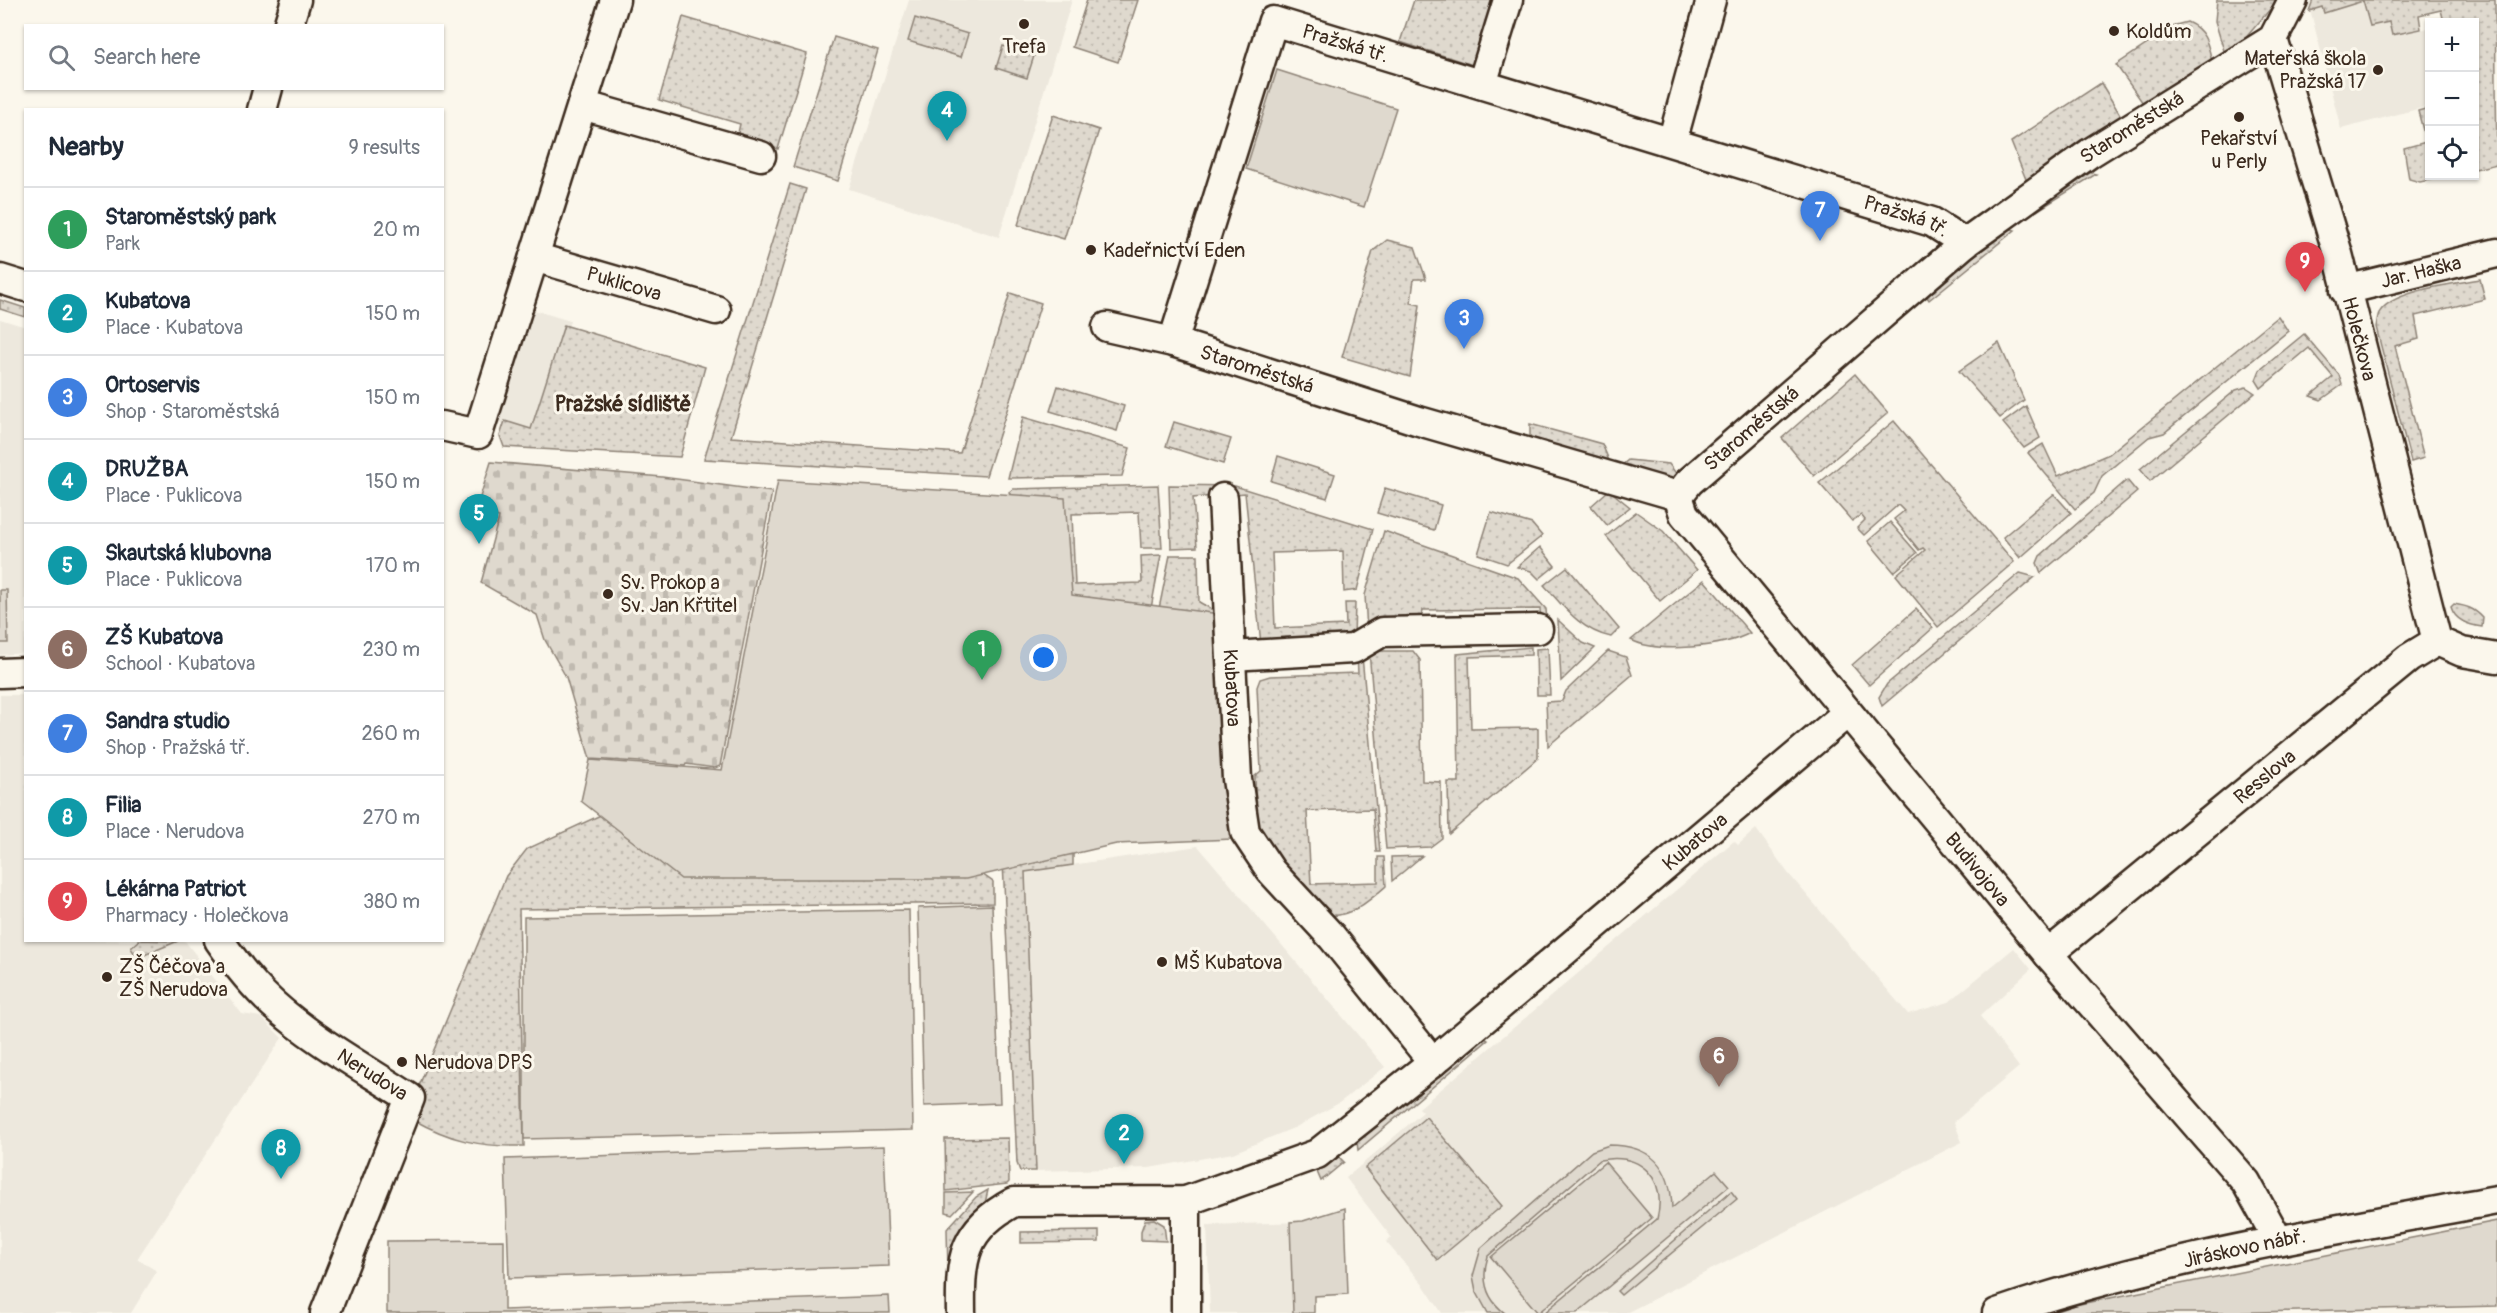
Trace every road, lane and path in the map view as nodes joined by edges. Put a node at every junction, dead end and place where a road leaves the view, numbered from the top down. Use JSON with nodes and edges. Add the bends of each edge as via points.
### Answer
{"nodes":[{"id":1,"x":296,"y":0,"type":"edge"},
{"id":2,"x":615,"y":0,"type":"edge"},
{"id":3,"x":1508,"y":0,"type":"edge"},
{"id":4,"x":1711,"y":0,"type":"edge"},
{"id":5,"x":2294,"y":0,"type":"edge"},
{"id":6,"x":289,"y":24,"type":"edge"},
{"id":7,"x":2273,"y":39,"type":"junction"},
{"id":8,"x":1482,"y":84,"type":"junction"},
{"id":9,"x":267,"y":90,"type":"edge"},
{"id":10,"x":582,"y":105,"type":"junction"},
{"id":11,"x":263,"y":108,"type":"edge"},
{"id":12,"x":1672,"y":142,"type":"junction"},
{"id":13,"x":761,"y":156,"type":"dead end"},
{"id":14,"x":1965,"y":243,"type":"junction"},
{"id":15,"x":2497,"y":253,"type":"edge"},
{"id":16,"x":534,"y":257,"type":"junction"},
{"id":17,"x":0,"y":279,"type":"edge"},
{"id":18,"x":24,"y":286,"type":"edge"},
{"id":19,"x":2345,"y":290,"type":"junction"},
{"id":20,"x":716,"y":310,"type":"dead end"},
{"id":21,"x":1107,"y":327,"type":"dead end"},
{"id":22,"x":1173,"y":342,"type":"junction"},
{"id":23,"x":444,"y":426,"type":"edge"},
{"id":24,"x":1678,"y":496,"type":"junction"},
{"id":25,"x":1223,"y":498,"type":"dead end"},
{"id":26,"x":1538,"y":629,"type":"dead end"},
{"id":27,"x":2437,"y":641,"type":"junction"},
{"id":28,"x":1231,"y":656,"type":"junction"},
{"id":29,"x":2497,"y":658,"type":"edge"},
{"id":30,"x":24,"y":672,"type":"edge"},
{"id":31,"x":0,"y":673,"type":"edge"},
{"id":32,"x":1847,"y":713,"type":"junction"},
{"id":33,"x":220,"y":942,"type":"edge"},
{"id":34,"x":2048,"y":954,"type":"junction"},
{"id":35,"x":1433,"y":1062,"type":"junction"},
{"id":36,"x":2497,"y":1200,"type":"edge"},
{"id":37,"x":1186,"y":1201,"type":"junction"},
{"id":38,"x":2278,"y":1240,"type":"junction"},
{"id":39,"x":325,"y":1313,"type":"edge"},
{"id":40,"x":962,"y":1313,"type":"edge"},
{"id":41,"x":1186,"y":1313,"type":"edge"},
{"id":42,"x":1997,"y":1313,"type":"edge"}],
"edges":[{"from":1,"to":6,"type":"street"},
{"from":2,"to":10,"type":"street"},
{"from":3,"to":8,"type":"street"},
{"from":4,"to":12,"type":"street"},
{"from":5,"to":7,"type":"street","name":"Staroměstská"},
{"from":7,"to":14,"type":"street","name":"Staroměstská","via":[[2090,153]]},
{"from":7,"to":19,"type":"street","name":"Holečkova"},
{"from":8,"to":12,"type":"street","name":"Pražská tř."},
{"from":8,"to":22,"type":"street","name":"Pražská tř.","via":[[1273,21]]},
{"from":9,"to":11,"type":"street"},
{"from":10,"to":13,"type":"street"},
{"from":10,"to":16,"type":"street"},
{"from":12,"to":14,"type":"street","name":"Pražská tř.","via":[[1932,222]]},
{"from":14,"to":24,"type":"street","name":"Staroměstská","via":[[1689,482]]},
{"from":15,"to":19,"type":"street","name":"Jar. Haška"},
{"from":16,"to":20,"type":"street","name":"Puklicova"},
{"from":16,"to":23,"type":"street","via":[[478,434]]},
{"from":17,"to":18,"type":"street"},
{"from":19,"to":27,"type":"street","name":"Holečkova"},
{"from":21,"to":22,"type":"street","name":"Staroměstská"},
{"from":22,"to":24,"type":"street","name":"Staroměstská","via":[[1419,421]]},
{"from":24,"to":32,"type":"street","name":"Budivojova","via":[[1684,514]]},
{"from":25,"to":28,"type":"street","name":"Kubatova"},
{"from":26,"to":28,"type":"street","via":[[1382,632],[1353,649]]},
{"from":27,"to":29,"type":"street","via":[[2462,652]]},
{"from":27,"to":34,"type":"street","name":"Resslova","via":[[2409,658]]},
{"from":28,"to":35,"type":"street","name":"Kubatova","via":[[1237,779],[1245,832],[1271,871],[1332,937]]},
{"from":30,"to":31,"type":"street"},
{"from":32,"to":34,"type":"street","name":"Budivojova"},
{"from":32,"to":35,"type":"street","name":"Kubatova"},
{"from":33,"to":39,"type":"street","name":"Nerudova","via":[[273,1004],[410,1098]]},
{"from":34,"to":38,"type":"street","name":"Budivojova","via":[[2246,1182]]},
{"from":35,"to":37,"type":"street","name":"Kubatova","via":[[1317,1154]]},
{"from":36,"to":38,"type":"street","name":"Jiráskovo nábř."},
{"from":37,"to":40,"type":"street","name":"Kubatova","via":[[1014,1202],[991,1215],[971,1238],[963,1261]]},
{"from":37,"to":41,"type":"street"},
{"from":38,"to":42,"type":"street","name":"Jiráskovo nábř.","via":[[2055,1292]]}]}
